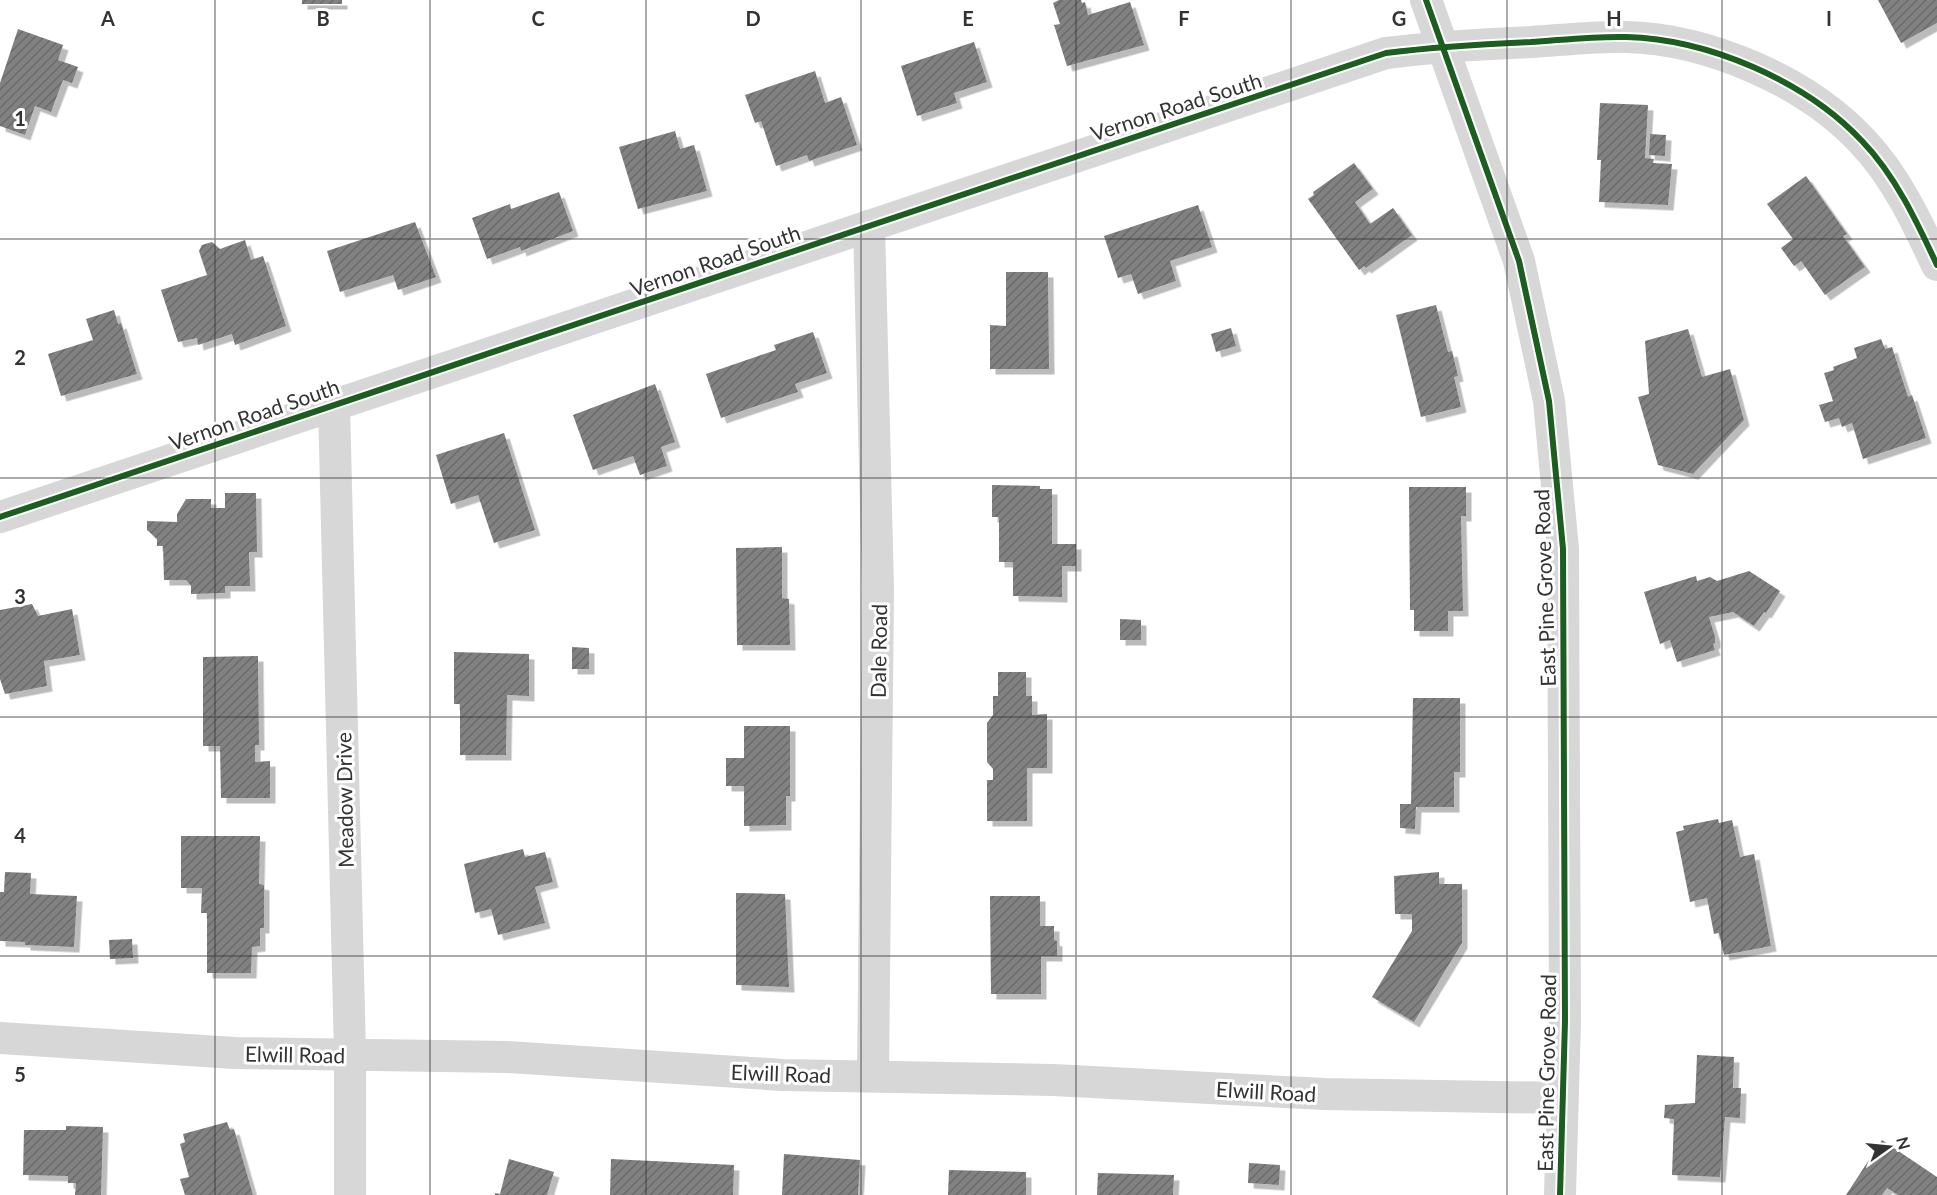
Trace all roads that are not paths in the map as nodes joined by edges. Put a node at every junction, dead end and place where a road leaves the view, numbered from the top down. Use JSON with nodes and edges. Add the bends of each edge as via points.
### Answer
{"nodes":[{"id":1,"x":1426,"y":0,"type":"edge"},
{"id":2,"x":1442,"y":46,"type":"junction"},
{"id":3,"x":868,"y":226,"type":"junction"},
{"id":4,"x":1937,"y":265,"type":"edge"},
{"id":5,"x":334,"y":405,"type":"junction"},
{"id":6,"x":0,"y":517,"type":"edge"},
{"id":7,"x":0,"y":1038,"type":"edge"},
{"id":8,"x":350,"y":1054,"type":"junction"},
{"id":9,"x":873,"y":1076,"type":"junction"},
{"id":10,"x":1562,"y":1098,"type":"junction"},
{"id":11,"x":350,"y":1195,"type":"edge"},
{"id":12,"x":1560,"y":1195,"type":"edge"}],
"edges":[{"from":1,"to":2,"type":"street","name":"East Pine Grove Road"},
{"from":2,"to":3,"type":"street","name":"Vernon Road South","via":[[1386,53]]},
{"from":2,"to":4,"type":"street","name":"Vernon Road South","via":[[1627,37],[1703,49],[1781,79],[1863,141],[1893,182]]},
{"from":2,"to":10,"type":"street","name":"East Pine Grove Road","via":[[1519,261],[1549,401],[1563,549]]},
{"from":3,"to":5,"type":"street","name":"Vernon Road South"},
{"from":3,"to":9,"type":"street","name":"Dale Road","via":[[878,588]]},
{"from":5,"to":6,"type":"street","name":"Vernon Road South"},
{"from":5,"to":8,"type":"street","name":"Meadow Drive"},
{"from":7,"to":8,"type":"street","name":"Elwill Road","via":[[236,1053]]},
{"from":8,"to":9,"type":"street","name":"Elwill Road","via":[[507,1057],[783,1075]]},
{"from":8,"to":11,"type":"street","name":"Meadow Drive"},
{"from":9,"to":10,"type":"street","name":"Elwill Road","via":[[1053,1080],[1325,1094]]},
{"from":10,"to":12,"type":"street","name":"East Pine Grove Road"}]}
